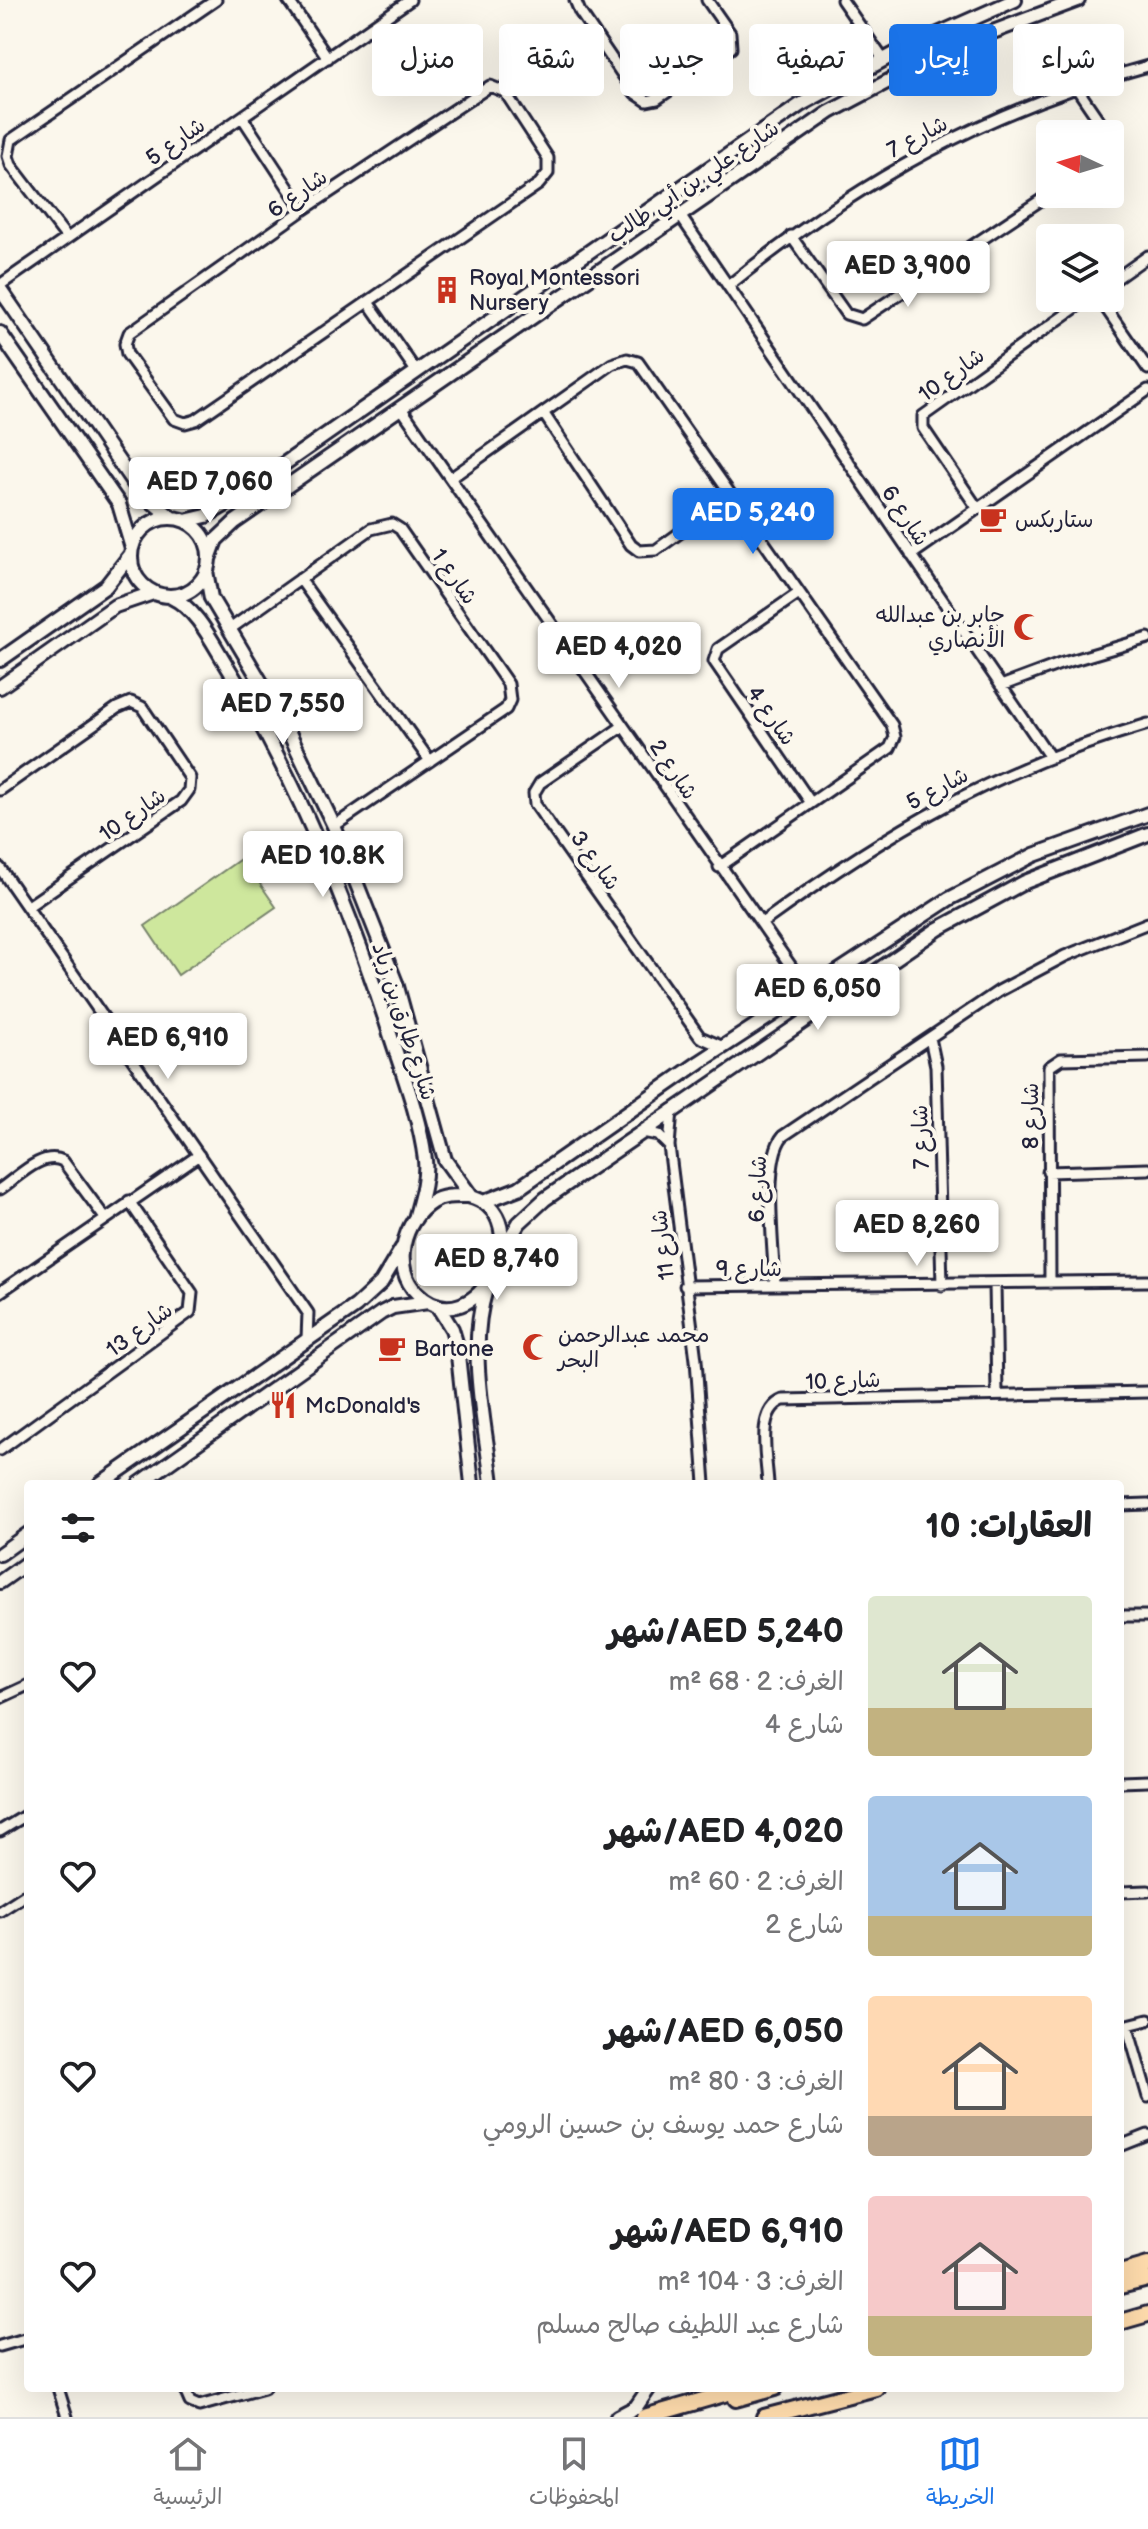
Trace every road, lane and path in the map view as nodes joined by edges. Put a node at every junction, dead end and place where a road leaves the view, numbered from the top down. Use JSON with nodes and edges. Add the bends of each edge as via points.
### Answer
{"nodes":[{"id":1,"x":216,"y":0,"type":"edge"},
{"id":2,"x":288,"y":0,"type":"edge"},
{"id":3,"x":410,"y":0,"type":"edge"},
{"id":4,"x":575,"y":0,"type":"edge"},
{"id":5,"x":707,"y":0,"type":"edge"},
{"id":6,"x":842,"y":0,"type":"edge"},
{"id":7,"x":1015,"y":0,"type":"edge"},
{"id":8,"x":1074,"y":0,"type":"edge"},
{"id":9,"x":995,"y":8,"type":"junction"},
{"id":10,"x":1000,"y":28,"type":"junction"},
{"id":11,"x":328,"y":58,"type":"junction"},
{"id":12,"x":883,"y":59,"type":"junction"},
{"id":13,"x":1148,"y":66,"type":"edge"},
{"id":14,"x":1124,"y":73,"type":"edge"},
{"id":15,"x":1054,"y":96,"type":"edge"},
{"id":16,"x":1082,"y":96,"type":"edge"},
{"id":17,"x":242,"y":117,"type":"junction"},
{"id":18,"x":1098,"y":120,"type":"edge"},
{"id":19,"x":1036,"y":203,"type":"edge"},
{"id":20,"x":303,"y":210,"type":"junction"},
{"id":21,"x":679,"y":214,"type":"junction"},
{"id":22,"x":791,"y":236,"type":"junction"},
{"id":23,"x":67,"y":238,"type":"junction"},
{"id":24,"x":1148,"y":256,"type":"edge"},
{"id":25,"x":1124,"y":273,"type":"edge"},
{"id":26,"x":541,"y":285,"type":"junction"},
{"id":27,"x":728,"y":286,"type":"junction"},
{"id":28,"x":0,"y":287,"type":"edge"},
{"id":29,"x":519,"y":299,"type":"junction"},
{"id":30,"x":368,"y":302,"type":"junction"},
{"id":31,"x":551,"y":303,"type":"junction"},
{"id":32,"x":1069,"y":312,"type":"edge"},
{"id":33,"x":1109,"y":312,"type":"edge"},
{"id":34,"x":527,"y":319,"type":"junction"},
{"id":35,"x":0,"y":333,"type":"edge"},
{"id":36,"x":1148,"y":369,"type":"edge"},
{"id":37,"x":416,"y":371,"type":"junction"},
{"id":38,"x":1148,"y":390,"type":"edge"},
{"id":39,"x":75,"y":400,"type":"junction"},
{"id":40,"x":401,"y":408,"type":"junction"},
{"id":41,"x":56,"y":414,"type":"junction"},
{"id":42,"x":544,"y":414,"type":"junction"},
{"id":43,"x":86,"y":416,"type":"junction"},
{"id":44,"x":66,"y":429,"type":"junction"},
{"id":45,"x":451,"y":478,"type":"junction"},
{"id":46,"x":731,"y":496,"type":"junction"},
{"id":47,"x":225,"y":505,"type":"junction"},
{"id":48,"x":978,"y":509,"type":"junction"},
{"id":49,"x":179,"y":520,"type":"junction"},
{"id":50,"x":235,"y":522,"type":"junction"},
{"id":51,"x":131,"y":551,"type":"junction"},
{"id":52,"x":911,"y":555,"type":"junction"},
{"id":53,"x":208,"y":565,"type":"junction"},
{"id":54,"x":300,"y":579,"type":"junction"},
{"id":55,"x":153,"y":593,"type":"junction"},
{"id":56,"x":799,"y":593,"type":"junction"},
{"id":57,"x":171,"y":597,"type":"junction"},
{"id":58,"x":75,"y":608,"type":"junction"},
{"id":59,"x":86,"y":626,"type":"junction"},
{"id":60,"x":230,"y":629,"type":"junction"},
{"id":61,"x":1148,"y":638,"type":"edge"},
{"id":62,"x":0,"y":660,"type":"edge"},
{"id":63,"x":1001,"y":686,"type":"junction"},
{"id":64,"x":0,"y":687,"type":"edge"},
{"id":65,"x":281,"y":716,"type":"junction"},
{"id":66,"x":1148,"y":724,"type":"edge"},
{"id":67,"x":262,"y":726,"type":"junction"},
{"id":68,"x":623,"y":726,"type":"junction"},
{"id":69,"x":297,"y":746,"type":"junction"},
{"id":70,"x":278,"y":756,"type":"junction"},
{"id":71,"x":1049,"y":756,"type":"junction"},
{"id":72,"x":430,"y":761,"type":"junction"},
{"id":73,"x":0,"y":790,"type":"edge"},
{"id":74,"x":811,"y":803,"type":"junction"},
{"id":75,"x":1148,"y":814,"type":"edge"},
{"id":76,"x":334,"y":826,"type":"junction"},
{"id":77,"x":1148,"y":834,"type":"edge"},
{"id":78,"x":1061,"y":843,"type":"junction"},
{"id":79,"x":1036,"y":854,"type":"junction"},
{"id":80,"x":1068,"y":863,"type":"junction"},
{"id":81,"x":719,"y":867,"type":"junction"},
{"id":82,"x":0,"y":868,"type":"edge"},
{"id":83,"x":1043,"y":874,"type":"junction"},
{"id":84,"x":27,"y":907,"type":"junction"},
{"id":85,"x":762,"y":923,"type":"junction"},
{"id":86,"x":1148,"y":923,"type":"edge"},
{"id":87,"x":809,"y":992,"type":"junction"},
{"id":88,"x":700,"y":1037,"type":"junction"},
{"id":89,"x":930,"y":1038,"type":"junction"},
{"id":90,"x":723,"y":1047,"type":"junction"},
{"id":91,"x":1148,"y":1057,"type":"edge"},
{"id":92,"x":700,"y":1062,"type":"junction"},
{"id":93,"x":672,"y":1110,"type":"junction"},
{"id":94,"x":642,"y":1132,"type":"junction"},
{"id":95,"x":669,"y":1146,"type":"junction"},
{"id":96,"x":576,"y":1150,"type":"junction"},
{"id":97,"x":199,"y":1155,"type":"junction"},
{"id":98,"x":589,"y":1169,"type":"junction"},
{"id":99,"x":1148,"y":1169,"type":"edge"},
{"id":100,"x":1048,"y":1172,"type":"junction"},
{"id":101,"x":0,"y":1189,"type":"edge"},
{"id":102,"x":477,"y":1199,"type":"junction"},
{"id":103,"x":129,"y":1201,"type":"junction"},
{"id":104,"x":105,"y":1218,"type":"junction"},
{"id":105,"x":415,"y":1219,"type":"junction"},
{"id":106,"x":402,"y":1248,"type":"junction"},
{"id":107,"x":501,"y":1253,"type":"junction"},
{"id":108,"x":1148,"y":1281,"type":"edge"},
{"id":109,"x":1050,"y":1283,"type":"junction"},
{"id":110,"x":995,"y":1284,"type":"junction"},
{"id":111,"x":775,"y":1285,"type":"junction"},
{"id":112,"x":942,"y":1285,"type":"junction"},
{"id":113,"x":487,"y":1286,"type":"junction"},
{"id":114,"x":685,"y":1286,"type":"junction"},
{"id":115,"x":0,"y":1292,"type":"edge"},
{"id":116,"x":432,"y":1303,"type":"junction"},
{"id":117,"x":308,"y":1313,"type":"junction"},
{"id":118,"x":334,"y":1321,"type":"junction"},
{"id":119,"x":307,"y":1339,"type":"junction"},
{"id":120,"x":1148,"y":1392,"type":"edge"},
{"id":121,"x":997,"y":1393,"type":"junction"},
{"id":122,"x":0,"y":1450,"type":"edge"},
{"id":123,"x":106,"y":1480,"type":"edge"},
{"id":124,"x":145,"y":1480,"type":"edge"},
{"id":125,"x":472,"y":1480,"type":"edge"},
{"id":126,"x":492,"y":1480,"type":"edge"},
{"id":127,"x":705,"y":1480,"type":"edge"},
{"id":128,"x":768,"y":1480,"type":"edge"},
{"id":129,"x":1148,"y":1504,"type":"edge"},
{"id":130,"x":1124,"y":1505,"type":"edge"},
{"id":131,"x":24,"y":1537,"type":"edge"},
{"id":132,"x":0,"y":1554,"type":"edge"},
{"id":133,"x":24,"y":1565,"type":"edge"},
{"id":134,"x":0,"y":1582,"type":"edge"},
{"id":135,"x":1124,"y":1616,"type":"edge"},
{"id":136,"x":1148,"y":1616,"type":"edge"},
{"id":137,"x":24,"y":1687,"type":"edge"},
{"id":138,"x":0,"y":1698,"type":"edge"},
{"id":139,"x":1148,"y":1781,"type":"edge"},
{"id":140,"x":1124,"y":1782,"type":"edge"},
{"id":141,"x":24,"y":1816,"type":"edge"},
{"id":142,"x":0,"y":1831,"type":"edge"},
{"id":143,"x":1148,"y":1891,"type":"edge"},
{"id":144,"x":1124,"y":1892,"type":"edge"},
{"id":145,"x":24,"y":1896,"type":"edge"},
{"id":146,"x":0,"y":1911,"type":"edge"},
{"id":147,"x":1148,"y":2020,"type":"edge"},
{"id":148,"x":1124,"y":2026,"type":"edge"},
{"id":149,"x":1124,"y":2029,"type":"edge"},
{"id":150,"x":1148,"y":2097,"type":"edge"},
{"id":151,"x":1148,"y":2135,"type":"edge"},
{"id":152,"x":1124,"y":2144,"type":"edge"},
{"id":153,"x":1148,"y":2265,"type":"edge"},
{"id":154,"x":1124,"y":2272,"type":"edge"},
{"id":155,"x":1148,"y":2279,"type":"edge"},
{"id":156,"x":1124,"y":2285,"type":"edge"},
{"id":157,"x":1148,"y":2314,"type":"edge"},
{"id":158,"x":1124,"y":2321,"type":"edge"},
{"id":159,"x":24,"y":2339,"type":"edge"},
{"id":160,"x":0,"y":2346,"type":"edge"},
{"id":161,"x":59,"y":2392,"type":"edge"},
{"id":162,"x":186,"y":2392,"type":"edge"},
{"id":163,"x":250,"y":2392,"type":"edge"},
{"id":164,"x":646,"y":2392,"type":"edge"},
{"id":165,"x":731,"y":2392,"type":"edge"},
{"id":166,"x":761,"y":2392,"type":"edge"},
{"id":167,"x":861,"y":2392,"type":"edge"},
{"id":168,"x":687,"y":2405,"type":"junction"},
{"id":169,"x":67,"y":2417,"type":"edge"},
{"id":170,"x":617,"y":2417,"type":"edge"},
{"id":171,"x":644,"y":2417,"type":"edge"},
{"id":172,"x":764,"y":2417,"type":"edge"}],
"edges":[{"from":1,"to":23,"type":"street","via":[[11,140],[11,165]]},
{"from":2,"to":11,"type":"street"},
{"from":3,"to":11,"type":"street","name":"شارع 5"},
{"from":4,"to":5,"type":"street","via":[[637,96],[650,101],[731,48],[730,33]]},
{"from":6,"to":12,"type":"street"},
{"from":7,"to":9,"type":"street","name":"شارع علي بن أبي طالب"},
{"from":8,"to":10,"type":"street","name":"شارع علي بن أبي طالب"},
{"from":9,"to":10,"type":"street","via":[[1005,16]]},
{"from":9,"to":12,"type":"street","name":"شارع علي بن أبي طالب"},
{"from":10,"to":21,"type":"street","name":"شارع علي بن أبي طالب","via":[[856,96]]},
{"from":11,"to":17,"type":"street","name":"شارع 5"},
{"from":12,"to":26,"type":"street","name":"شارع علي بن أبي طالب","via":[[800,105]]},
{"from":13,"to":14,"type":"street","name":"شارع 7"},
{"from":15,"to":22,"type":"street","name":"شارع 7","via":[[941,143],[864,186]]},
{"from":16,"to":18,"type":"street"},
{"from":17,"to":20,"type":"street"},
{"from":17,"to":23,"type":"street","name":"شارع 5"},
{"from":19,"to":22,"type":"street","via":[[862,319],[846,314]]},
{"from":20,"to":30,"type":"street","name":"شارع 6","via":[[133,329],[125,340],[127,354],[174,419],[189,423]]},
{"from":20,"to":30,"type":"street","name":"شارع 6","via":[[474,94],[490,86],[505,92],[548,158],[546,177]]},
{"from":21,"to":27,"type":"street","name":"شارع 6"},
{"from":21,"to":31,"type":"street","name":"شارع علي بن أبي طالب"},
{"from":22,"to":27,"type":"street","name":"شارع 7"},
{"from":23,"to":28,"type":"street","name":"شارع 5"},
{"from":24,"to":25,"type":"street"},
{"from":26,"to":29,"type":"street","name":"شارع علي بن أبي طالب"},
{"from":26,"to":31,"type":"street","via":[[543,299]]},
{"from":27,"to":52,"type":"street","name":"شارع 6"},
{"from":28,"to":39,"type":"street"},
{"from":29,"to":34,"type":"street","via":[[529,304]]},
{"from":29,"to":37,"type":"street","name":"شارع علي بن أبي طالب"},
{"from":30,"to":37,"type":"street"},
{"from":31,"to":34,"type":"street","name":"شارع علي بن أبي طالب"},
{"from":32,"to":48,"type":"street","name":"شارع 10","via":[[922,417],[923,428]]},
{"from":33,"to":36,"type":"street"},
{"from":34,"to":40,"type":"street","name":"شارع علي بن أبي طالب"},
{"from":35,"to":41,"type":"street"},
{"from":37,"to":47,"type":"street","name":"شارع علي بن أبي طالب"},
{"from":38,"to":48,"type":"street"},
{"from":39,"to":41,"type":"street"},
{"from":39,"to":43,"type":"street"},
{"from":40,"to":45,"type":"street","name":"شارع 2"},
{"from":40,"to":50,"type":"street","name":"شارع علي بن أبي طالب"},
{"from":41,"to":44,"type":"street"},
{"from":42,"to":45,"type":"street"},
{"from":42,"to":46,"type":"street","via":[[612,364],[635,360]]},
{"from":42,"to":46,"type":"street","via":[[639,551],[656,550]]},
{"from":43,"to":44,"type":"street"},
{"from":43,"to":49,"type":"street","via":[[143,496]]},
{"from":44,"to":51,"type":"street","via":[[121,507]]},
{"from":45,"to":68,"type":"street","name":"شارع 2"},
{"from":46,"to":56,"type":"street"},
{"from":47,"to":49,"type":"street","name":"شارع علي بن أبي طالب","via":[[202,518]]},
{"from":47,"to":50,"type":"street","via":[[224,514]]},
{"from":48,"to":52,"type":"street"},
{"from":49,"to":51,"type":"street","via":[[147,526]]},
{"from":49,"to":53,"type":"street","via":[[201,533]]},
{"from":50,"to":53,"type":"street","name":"شارع علي بن أبي طالب","via":[[216,540]]},
{"from":51,"to":55,"type":"street","via":[[136,577]]},
{"from":51,"to":58,"type":"street","via":[[111,581]]},
{"from":52,"to":63,"type":"street","name":"شارع 6"},
{"from":53,"to":57,"type":"street","via":[[195,587]]},
{"from":53,"to":60,"type":"street","name":"شارع طارق بن زياد","via":[[207,590]]},
{"from":54,"to":60,"type":"street","name":"شارع 1"},
{"from":54,"to":72,"type":"street"},
{"from":54,"to":72,"type":"street","name":"شارع 1","via":[[375,526],[388,523],[400,529],[510,688],[506,709]]},
{"from":55,"to":57,"type":"street"},
{"from":55,"to":59,"type":"street","via":[[122,602]]},
{"from":56,"to":74,"type":"street","via":[[895,733],[890,748]]},
{"from":56,"to":74,"type":"street","name":"شارع 4","via":[[718,649],[713,658]]},
{"from":57,"to":67,"type":"street","name":"شارع طارق بن زياد","via":[[195,616]]},
{"from":58,"to":59,"type":"street","via":[[88,613]]},
{"from":58,"to":62,"type":"street"},
{"from":59,"to":64,"type":"street"},
{"from":60,"to":65,"type":"street","name":"شارع طارق بن زياد"},
{"from":61,"to":63,"type":"street"},
{"from":63,"to":71,"type":"street","name":"شارع 6"},
{"from":65,"to":67,"type":"street","via":[[277,730]]},
{"from":65,"to":69,"type":"street","name":"شارع طارق بن زياد"},
{"from":66,"to":71,"type":"street","name":"شارع 5"},
{"from":67,"to":70,"type":"street","name":"شارع طارق بن زياد"},
{"from":68,"to":81,"type":"street","name":"شارع 2"},
{"from":68,"to":88,"type":"street","name":"شارع 3","via":[[540,783],[535,804]]},
{"from":69,"to":70,"type":"street","via":[[282,743]]},
{"from":69,"to":76,"type":"street","name":"شارع طارق بن زياد"},
{"from":70,"to":105,"type":"street","name":"شارع طارق بن زياد","via":[[332,873],[403,1075],[425,1162]]},
{"from":71,"to":85,"type":"street","name":"شارع 5","via":[[889,835]]},
{"from":72,"to":76,"type":"street","name":"شارع 1"},
{"from":73,"to":84,"type":"street","name":"شارع 10","via":[[131,702],[142,707],[190,778],[181,801]]},
{"from":74,"to":81,"type":"street"},
{"from":75,"to":78,"type":"street"},
{"from":76,"to":102,"type":"street","name":"شارع طارق بن زياد","via":[[396,983],[445,1160]]},
{"from":77,"to":80,"type":"street"},
{"from":78,"to":79,"type":"street"},
{"from":78,"to":80,"type":"street"},
{"from":79,"to":83,"type":"street","via":[[1045,862]]},
{"from":79,"to":87,"type":"street","via":[[949,899]]},
{"from":80,"to":83,"type":"street"},
{"from":81,"to":85,"type":"street","name":"شارع 2"},
{"from":82,"to":84,"type":"street"},
{"from":83,"to":93,"type":"street","via":[[938,929]]},
{"from":84,"to":97,"type":"street"},
{"from":85,"to":87,"type":"street","name":"شارع 2"},
{"from":86,"to":89,"type":"street","name":"شارع 6","via":[[1034,971]]},
{"from":87,"to":90,"type":"street"},
{"from":88,"to":90,"type":"street"},
{"from":88,"to":92,"type":"street"},
{"from":89,"to":111,"type":"street","name":"شارع 6","via":[[779,1141],[773,1167]]},
{"from":89,"to":112,"type":"street","name":"شارع 7","via":[[936,1066]]},
{"from":90,"to":92,"type":"street"},
{"from":91,"to":100,"type":"street","name":"شارع 8","via":[[1051,1063]]},
{"from":92,"to":96,"type":"street"},
{"from":93,"to":94,"type":"street"},
{"from":93,"to":95,"type":"street","name":"شارع 11"},
{"from":94,"to":95,"type":"street","via":[[658,1135]]},
{"from":94,"to":98,"type":"street"},
{"from":95,"to":114,"type":"street","name":"شارع 11"},
{"from":96,"to":98,"type":"street","via":[[577,1163]]},
{"from":96,"to":102,"type":"street","via":[[519,1188]]},
{"from":97,"to":103,"type":"street"},
{"from":97,"to":117,"type":"street"},
{"from":98,"to":107,"type":"street","via":[[527,1215]]},
{"from":99,"to":100,"type":"street","name":"شارع 8"},
{"from":100,"to":109,"type":"street","name":"شارع 8"},
{"from":101,"to":104,"type":"street","via":[[42,1160],[57,1158]]},
{"from":102,"to":105,"type":"street","via":[[434,1200]]},
{"from":102,"to":107,"type":"street","via":[[501,1227]]},
{"from":103,"to":104,"type":"street"},
{"from":103,"to":122,"type":"street","name":"شارع 13","via":[[192,1293],[190,1312]]},
{"from":104,"to":115,"type":"street"},
{"from":105,"to":106,"type":"street"},
{"from":106,"to":116,"type":"street","via":[[406,1279]]},
{"from":106,"to":118,"type":"street","via":[[374,1290]]},
{"from":107,"to":113,"type":"street"},
{"from":108,"to":109,"type":"street","name":"شارع 9"},
{"from":109,"to":110,"type":"street","name":"شارع 9"},
{"from":110,"to":112,"type":"street","name":"شارع 9"},
{"from":110,"to":121,"type":"street"},
{"from":111,"to":112,"type":"street","name":"شارع 9"},
{"from":111,"to":114,"type":"street","name":"شارع 9"},
{"from":113,"to":116,"type":"street","via":[[464,1305]]},
{"from":113,"to":126,"type":"street","via":[[477,1350]]},
{"from":114,"to":127,"type":"street","name":"شارع 11","via":[[700,1393]]},
{"from":116,"to":124,"type":"street","via":[[381,1313]]},
{"from":116,"to":125,"type":"street","via":[[452,1329],[457,1346]]},
{"from":117,"to":118,"type":"street"},
{"from":117,"to":119,"type":"street"},
{"from":118,"to":119,"type":"street"},
{"from":119,"to":123,"type":"street"},
{"from":120,"to":121,"type":"street","name":"شارع 10"},
{"from":121,"to":128,"type":"street","name":"شارع 10","via":[[778,1401],[766,1417]]},
{"from":129,"to":130,"type":"street"},
{"from":131,"to":132,"type":"street"},
{"from":133,"to":134,"type":"street"},
{"from":135,"to":136,"type":"street"},
{"from":137,"to":138,"type":"street"},
{"from":139,"to":140,"type":"street"},
{"from":141,"to":142,"type":"street"},
{"from":143,"to":144,"type":"street"},
{"from":145,"to":146,"type":"street"},
{"from":147,"to":148,"type":"street"},
{"from":149,"to":150,"type":"street"},
{"from":151,"to":152,"type":"street"},
{"from":153,"to":154,"type":"main road"},
{"from":155,"to":156,"type":"main road"},
{"from":157,"to":158,"type":"main road"},
{"from":159,"to":160,"type":"street"},
{"from":161,"to":169,"type":"street"},
{"from":162,"to":163,"type":"street","via":[[199,2406]]},
{"from":164,"to":170,"type":"street","via":[[636,2407]]},
{"from":165,"to":168,"type":"main road"},
{"from":166,"to":168,"type":"main road","via":[[707,2407]]},
{"from":167,"to":172,"type":"main road"},
{"from":168,"to":171,"type":"main road"}]}
